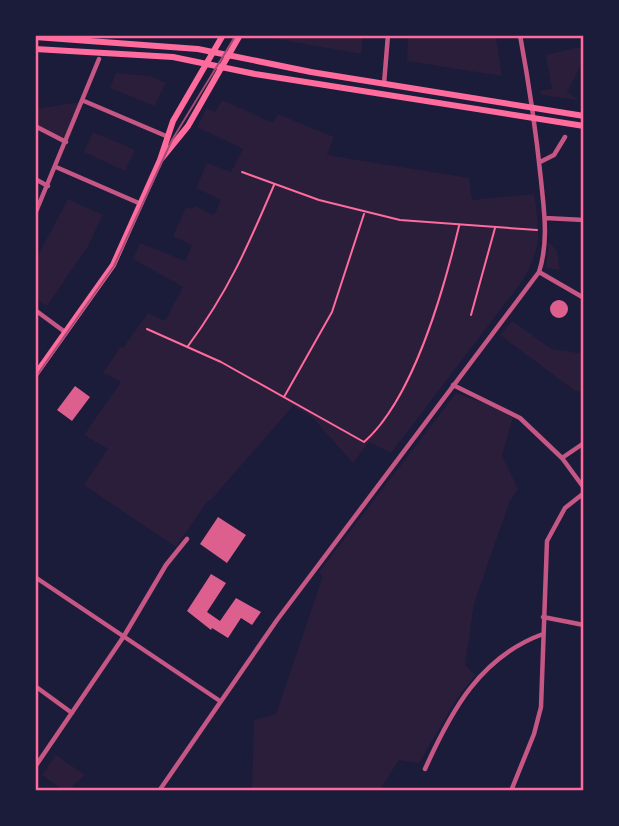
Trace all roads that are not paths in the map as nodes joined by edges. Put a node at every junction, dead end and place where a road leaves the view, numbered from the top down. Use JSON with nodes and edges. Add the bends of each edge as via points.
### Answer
{"nodes":[{"id":1,"x":223,"y":35,"type":"edge"},
{"id":2,"x":240,"y":35,"type":"edge"},
{"id":3,"x":388,"y":35,"type":"edge"},
{"id":4,"x":520,"y":35,"type":"edge"},
{"id":5,"x":35,"y":37,"type":"edge"},
{"id":6,"x":35,"y":50,"type":"edge"},
{"id":7,"x":211,"y":52,"type":"junction"},
{"id":8,"x":228,"y":56,"type":"junction"},
{"id":9,"x":99,"y":59,"type":"dead end"},
{"id":10,"x":204,"y":64,"type":"junction"},
{"id":11,"x":222,"y":67,"type":"junction"},
{"id":12,"x":384,"y":84,"type":"junction"},
{"id":13,"x":84,"y":101,"type":"junction"},
{"id":14,"x":534,"y":107,"type":"junction"},
{"id":15,"x":584,"y":116,"type":"edge"},
{"id":16,"x":535,"y":117,"type":"junction"},
{"id":17,"x":35,"y":126,"type":"edge"},
{"id":18,"x":584,"y":126,"type":"edge"},
{"id":19,"x":166,"y":136,"type":"junction"},
{"id":20,"x":565,"y":137,"type":"dead end"},
{"id":21,"x":66,"y":142,"type":"junction"},
{"id":22,"x":160,"y":160,"type":"junction"},
{"id":23,"x":540,"y":162,"type":"junction"},
{"id":24,"x":56,"y":167,"type":"junction"},
{"id":25,"x":35,"y":179,"type":"edge"},
{"id":26,"x":48,"y":186,"type":"junction"},
{"id":27,"x":141,"y":204,"type":"junction"},
{"id":28,"x":35,"y":214,"type":"edge"},
{"id":29,"x":545,"y":218,"type":"junction"},
{"id":30,"x":584,"y":220,"type":"edge"},
{"id":31,"x":539,"y":272,"type":"junction"},
{"id":32,"x":584,"y":298,"type":"edge"},
{"id":33,"x":35,"y":310,"type":"edge"},
{"id":34,"x":66,"y":332,"type":"junction"},
{"id":35,"x":35,"y":375,"type":"edge"},
{"id":36,"x":453,"y":385,"type":"junction"},
{"id":37,"x":584,"y":443,"type":"edge"},
{"id":38,"x":562,"y":458,"type":"junction"},
{"id":39,"x":584,"y":491,"type":"edge"},
{"id":40,"x":187,"y":539,"type":"dead end"},
{"id":41,"x":35,"y":576,"type":"edge"},
{"id":42,"x":543,"y":617,"type":"junction"},
{"id":43,"x":584,"y":625,"type":"edge"},
{"id":44,"x":543,"y":634,"type":"junction"},
{"id":45,"x":124,"y":636,"type":"junction"},
{"id":46,"x":35,"y":687,"type":"edge"},
{"id":47,"x":220,"y":701,"type":"junction"},
{"id":48,"x":72,"y":713,"type":"junction"},
{"id":49,"x":35,"y":767,"type":"edge"},
{"id":50,"x":425,"y":769,"type":"dead end"},
{"id":51,"x":159,"y":791,"type":"edge"},
{"id":52,"x":511,"y":791,"type":"edge"}],
"edges":[{"from":1,"to":7,"type":"main road"},
{"from":2,"to":8,"type":"main road"},
{"from":3,"to":12,"type":"street"},
{"from":4,"to":14,"type":"street"},
{"from":5,"to":7,"type":"main road"},
{"from":6,"to":10,"type":"main road","via":[[153,55]]},
{"from":7,"to":8,"type":"main road"},
{"from":7,"to":10,"type":"main road"},
{"from":8,"to":11,"type":"main road"},
{"from":8,"to":12,"type":"main road"},
{"from":9,"to":13,"type":"street"},
{"from":10,"to":11,"type":"main road"},
{"from":10,"to":19,"type":"main road"},
{"from":11,"to":16,"type":"main road"},
{"from":11,"to":22,"type":"main road","via":[[188,126]]},
{"from":12,"to":14,"type":"main road"},
{"from":13,"to":19,"type":"street"},
{"from":13,"to":21,"type":"street"},
{"from":14,"to":15,"type":"main road"},
{"from":14,"to":16,"type":"street"},
{"from":16,"to":18,"type":"main road"},
{"from":16,"to":23,"type":"street"},
{"from":17,"to":21,"type":"street"},
{"from":19,"to":22,"type":"main road"},
{"from":20,"to":23,"type":"street","via":[[554,155]]},
{"from":21,"to":24,"type":"street"},
{"from":22,"to":27,"type":"main road"},
{"from":23,"to":29,"type":"street"},
{"from":24,"to":26,"type":"street"},
{"from":24,"to":27,"type":"street"},
{"from":25,"to":26,"type":"street"},
{"from":26,"to":28,"type":"street"},
{"from":27,"to":34,"type":"main road","via":[[113,265]]},
{"from":29,"to":30,"type":"street"},
{"from":29,"to":31,"type":"street"},
{"from":31,"to":32,"type":"street"},
{"from":31,"to":36,"type":"street"},
{"from":33,"to":34,"type":"street"},
{"from":34,"to":35,"type":"main road"},
{"from":36,"to":38,"type":"street","via":[[510,411]]},
{"from":36,"to":47,"type":"street"},
{"from":37,"to":38,"type":"street"},
{"from":38,"to":39,"type":"street"},
{"from":39,"to":42,"type":"street","via":[[565,508],[547,541]]},
{"from":40,"to":45,"type":"street"},
{"from":41,"to":45,"type":"street"},
{"from":42,"to":43,"type":"street"},
{"from":42,"to":44,"type":"street"},
{"from":44,"to":50,"type":"street","via":[[505,653],[468,689],[444,726]]},
{"from":44,"to":52,"type":"street","via":[[541,707]]},
{"from":45,"to":47,"type":"street"},
{"from":45,"to":48,"type":"street"},
{"from":46,"to":48,"type":"street"},
{"from":47,"to":51,"type":"street"},
{"from":48,"to":49,"type":"street"}]}
